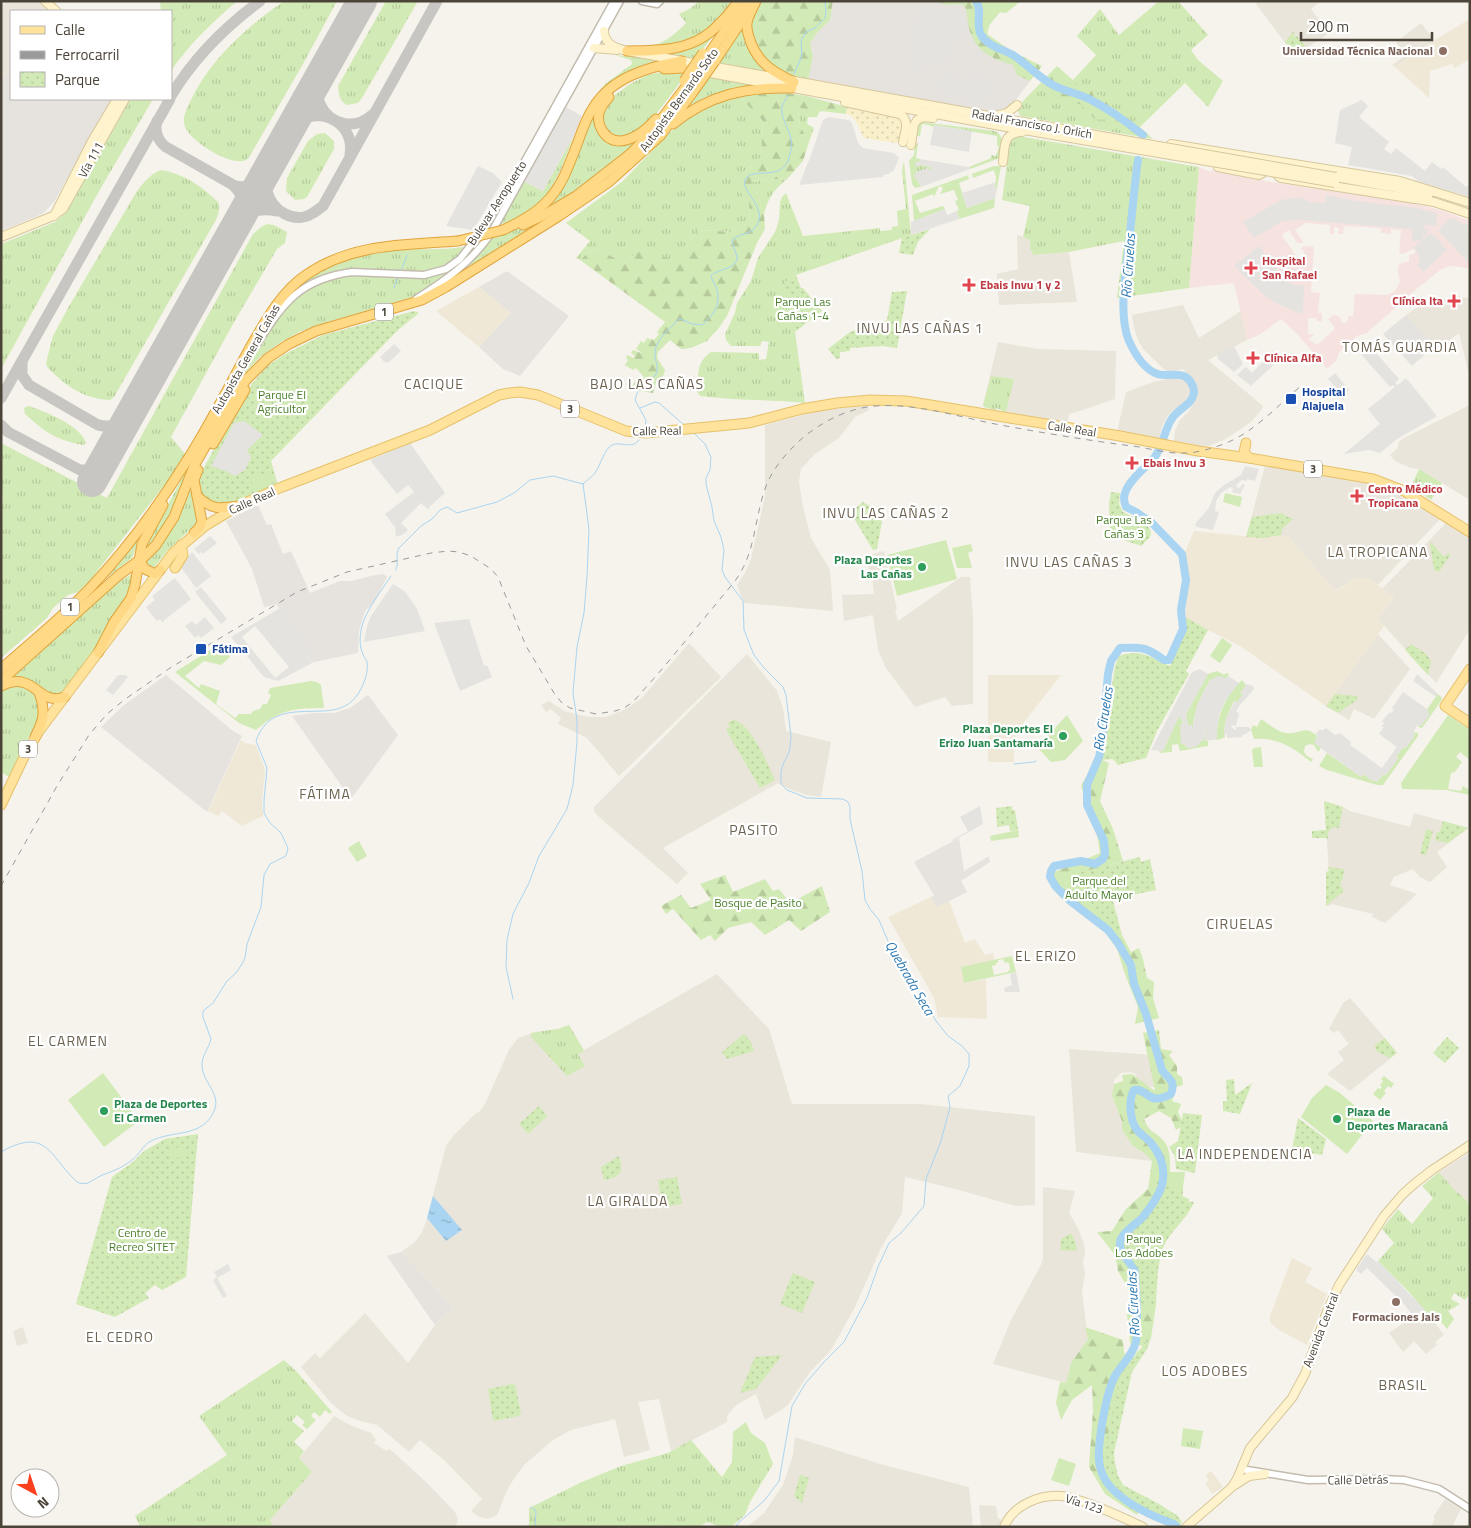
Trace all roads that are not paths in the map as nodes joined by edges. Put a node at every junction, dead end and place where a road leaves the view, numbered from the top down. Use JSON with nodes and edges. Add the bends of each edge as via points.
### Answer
{"nodes":[{"id":1,"x":45,"y":1,"type":"edge"},
{"id":2,"x":614,"y":1,"type":"edge"},
{"id":3,"x":620,"y":1,"type":"edge"},
{"id":4,"x":642,"y":1,"type":"edge"},
{"id":5,"x":660,"y":1,"type":"edge"},
{"id":6,"x":739,"y":1,"type":"edge"},
{"id":7,"x":744,"y":1,"type":"edge"},
{"id":8,"x":749,"y":1,"type":"edge"},
{"id":9,"x":755,"y":1,"type":"edge"},
{"id":10,"x":55,"y":10,"type":"edge"},
{"id":11,"x":604,"y":31,"type":"junction"},
{"id":12,"x":594,"y":48,"type":"junction"},
{"id":13,"x":627,"y":52,"type":"junction"},
{"id":14,"x":710,"y":56,"type":"junction"},
{"id":15,"x":683,"y":65,"type":"junction"},
{"id":16,"x":690,"y":81,"type":"junction"},
{"id":17,"x":793,"y":85,"type":"junction"},
{"id":18,"x":802,"y":90,"type":"junction"},
{"id":19,"x":116,"y":100,"type":"edge"},
{"id":20,"x":124,"y":100,"type":"edge"},
{"id":21,"x":119,"y":110,"type":"junction"},
{"id":22,"x":992,"y":117,"type":"junction"},
{"id":23,"x":656,"y":119,"type":"junction"},
{"id":24,"x":1019,"y":122,"type":"junction"},
{"id":25,"x":1001,"y":126,"type":"junction"},
{"id":26,"x":1038,"y":133,"type":"junction"},
{"id":27,"x":655,"y":135,"type":"junction"},
{"id":28,"x":642,"y":139,"type":"joint"},
{"id":29,"x":92,"y":141,"type":"junction"},
{"id":30,"x":1127,"y":144,"type":"junction"},
{"id":31,"x":633,"y":157,"type":"junction"},
{"id":32,"x":1268,"y":159,"type":"junction"},
{"id":33,"x":1278,"y":161,"type":"junction"},
{"id":34,"x":1003,"y":162,"type":"dead end"},
{"id":35,"x":1259,"y":174,"type":"junction"},
{"id":36,"x":1281,"y":178,"type":"junction"},
{"id":37,"x":1335,"y":180,"type":"junction"},
{"id":38,"x":77,"y":185,"type":"junction"},
{"id":39,"x":1415,"y":199,"type":"junction"},
{"id":40,"x":1470,"y":204,"type":"edge"},
{"id":41,"x":1470,"y":214,"type":"edge"},
{"id":42,"x":53,"y":216,"type":"junction"},
{"id":43,"x":503,"y":230,"type":"junction"},
{"id":44,"x":1,"y":237,"type":"edge"},
{"id":45,"x":405,"y":306,"type":"junction"},
{"id":46,"x":260,"y":366,"type":"junction"},
{"id":47,"x":230,"y":385,"type":"junction"},
{"id":48,"x":1246,"y":443,"type":"dead end"},
{"id":49,"x":1249,"y":458,"type":"junction"},
{"id":50,"x":184,"y":466,"type":"junction"},
{"id":51,"x":197,"y":496,"type":"junction"},
{"id":52,"x":238,"y":506,"type":"junction"},
{"id":53,"x":1470,"y":532,"type":"edge"},
{"id":54,"x":194,"y":533,"type":"junction"},
{"id":55,"x":181,"y":545,"type":"junction"},
{"id":56,"x":139,"y":560,"type":"junction"},
{"id":57,"x":175,"y":568,"type":"dead end"},
{"id":58,"x":160,"y":570,"type":"junction"},
{"id":59,"x":98,"y":652,"type":"junction"},
{"id":60,"x":1,"y":667,"type":"edge"},
{"id":61,"x":1470,"y":669,"type":"edge"},
{"id":62,"x":1,"y":681,"type":"edge"},
{"id":63,"x":1,"y":686,"type":"edge"},
{"id":64,"x":39,"y":691,"type":"junction"},
{"id":65,"x":65,"y":698,"type":"junction"},
{"id":66,"x":1470,"y":723,"type":"edge"},
{"id":67,"x":35,"y":737,"type":"junction"},
{"id":68,"x":1,"y":805,"type":"edge"},
{"id":69,"x":1470,"y":1145,"type":"edge"},
{"id":70,"x":1241,"y":1469,"type":"junction"},
{"id":71,"x":1265,"y":1474,"type":"junction"},
{"id":72,"x":1231,"y":1488,"type":"junction"},
{"id":73,"x":1470,"y":1509,"type":"edge"},
{"id":74,"x":1004,"y":1527,"type":"edge"},
{"id":75,"x":1143,"y":1527,"type":"edge"},
{"id":76,"x":1186,"y":1527,"type":"edge"}],
"edges":[{"from":1,"to":10,"type":"main road"},
{"from":2,"to":47,"type":"street","name":"Bulevar Aeropuerto","via":[[511,186],[460,259],[446,269],[424,275],[352,272],[312,282],[283,305]]},
{"from":3,"to":11,"type":"street","name":"Bulevar Aeropuerto"},
{"from":4,"to":5,"type":"street","via":[[657,4]]},
{"from":6,"to":13,"type":"highway","via":[[718,26],[695,42],[667,50]]},
{"from":6,"to":14,"type":"highway","name":"Autopista Bernardo Soto","number":"1"},
{"from":7,"to":14,"type":"highway","name":"Autopista Bernardo Soto","number":"1"},
{"from":8,"to":14,"type":"highway","name":"Autopista Bernardo Soto","number":"1"},
{"from":9,"to":14,"type":"highway","name":"Autopista Bernardo Soto","number":"1"},
{"from":9,"to":17,"type":"highway","via":[[747,24],[752,46],[764,64]]},
{"from":11,"to":12,"type":"street","name":"Bulevar Aeropuerto"},
{"from":11,"to":13,"type":"main road","name":"Radial Francisco J. Orlich","via":[[609,44]]},
{"from":12,"to":13,"type":"main road"},
{"from":12,"to":45,"type":"street","name":"Bulevar Aeropuerto","via":[[490,235],[458,270]]},
{"from":13,"to":15,"type":"main road","name":"Radial Francisco J. Orlich"},
{"from":14,"to":16,"type":"highway","name":"Autopista Bernardo Soto","number":"1"},
{"from":14,"to":27,"type":"highway","name":"Autopista Bernardo Soto","number":"1","bridge":true,"via":[[693,92]]},
{"from":15,"to":17,"type":"main road","name":"Radial Francisco J. Orlich"},
{"from":15,"to":23,"type":"highway","via":[[655,71],[625,84],[603,104],[598,118],[605,135],[620,141],[639,134]]},
{"from":15,"to":43,"type":"highway","via":[[654,66],[639,71],[602,96],[590,113],[555,192],[538,210]]},
{"from":16,"to":23,"type":"highway","name":"Autopista Bernardo Soto","number":"1"},
{"from":16,"to":27,"type":"highway","name":"Autopista Bernardo Soto","number":"1"},
{"from":16,"to":31,"type":"highway","name":"Autopista Bernardo Soto","number":"1"},
{"from":17,"to":18,"type":"main road","name":"Radial Francisco J. Orlich"},
{"from":17,"to":22,"type":"main road","name":"Radial Francisco J. Orlich"},
{"from":17,"to":27,"type":"highway","via":[[724,96],[690,112]]},
{"from":18,"to":25,"type":"main road","name":"Radial Francisco J. Orlich"},
{"from":18,"to":25,"type":"main road","via":[[902,115],[907,144],[915,122],[923,117]]},
{"from":19,"to":29,"type":"main road","name":"Vía 111"},
{"from":20,"to":21,"type":"main road","name":"Vía 111"},
{"from":21,"to":29,"type":"main road","via":[[101,135]]},
{"from":21,"to":38,"type":"main road","name":"Vía 111"},
{"from":22,"to":24,"type":"main road","name":"Radial Francisco J. Orlich"},
{"from":22,"to":24,"type":"main road","via":[[1007,113],[1017,105],[1014,113]]},
{"from":23,"to":28,"type":"highway","name":"Autopista Bernardo Soto","number":"1"},
{"from":24,"to":30,"type":"main road","name":"Radial Francisco J. Orlich"},
{"from":25,"to":26,"type":"main road","name":"Radial Francisco J. Orlich"},
{"from":26,"to":30,"type":"main road","name":"Radial Francisco J. Orlich"},
{"from":26,"to":34,"type":"main road","via":[[1018,132],[1009,136]]},
{"from":27,"to":31,"type":"highway","name":"Autopista Bernardo Soto","number":"1"},
{"from":28,"to":31,"type":"highway","name":"Autopista General Cañas","number":"1"},
{"from":29,"to":38,"type":"main road","via":[[93,148],[79,174]]},
{"from":29,"to":42,"type":"main road","name":"Vía 111"},
{"from":30,"to":32,"type":"main road","via":[[1172,145]]},
{"from":30,"to":35,"type":"main road","via":[[1143,154]]},
{"from":30,"to":37,"type":"main road","name":"Radial Francisco J. Orlich","bridge":true},
{"from":31,"to":43,"type":"highway","name":"Autopista General Cañas","number":"1","via":[[544,215],[524,225]]},
{"from":31,"to":45,"type":"highway","name":"Autopista General Cañas","number":"1","via":[[609,182],[559,216],[436,293]]},
{"from":32,"to":33,"type":"main road"},
{"from":32,"to":35,"type":"main road","via":[[1263,173]]},
{"from":33,"to":36,"type":"main road"},
{"from":33,"to":40,"type":"main road","via":[[1400,181]]},
{"from":35,"to":36,"type":"main road"},
{"from":36,"to":39,"type":"main road"},
{"from":37,"to":39,"type":"main road","name":"Radial Francisco J. Orlich"},
{"from":37,"to":40,"type":"main road","name":"Radial Francisco J. Orlich"},
{"from":38,"to":42,"type":"main road","name":"Vía 111","via":[[63,209]]},
{"from":39,"to":41,"type":"main road","name":"Radial Francisco J. Orlich"},
{"from":42,"to":44,"type":"main road","name":"Vía 111"},
{"from":43,"to":47,"type":"highway","name":"Autopista General Cañas","number":"1","bridge":true,"via":[[458,241],[371,248],[338,257],[312,271],[289,290],[271,313]]},
{"from":45,"to":46,"type":"highway","name":"Autopista General Cañas","number":"1","via":[[304,336],[278,350]]},
{"from":46,"to":51,"type":"highway","via":[[197,471],[194,480]]},
{"from":46,"to":56,"type":"highway","name":"Autopista General Cañas","number":"1","via":[[239,390],[194,466],[165,533],[156,546]]},
{"from":47,"to":50,"type":"highway","name":"Autopista General Cañas","number":"1"},
{"from":48,"to":49,"type":"main road","via":[[1244,452]]},
{"from":49,"to":52,"type":"main road","name":"Calle Real","number":"3","via":[[906,400],[884,399],[815,406],[749,423],[633,433],[538,395],[509,393],[430,430]]},
{"from":49,"to":53,"type":"main road","name":"Calle Real","number":"3","via":[[1380,481],[1404,491]]},
{"from":50,"to":56,"type":"highway","via":[[142,544]]},
{"from":50,"to":60,"type":"highway","name":"Autopista General Cañas","number":"1","via":[[114,562],[89,589]]},
{"from":51,"to":52,"type":"highway","via":[[208,506]]},
{"from":51,"to":54,"type":"highway","via":[[202,522]]},
{"from":52,"to":54,"type":"main road","name":"Calle Real","number":"3"},
{"from":54,"to":55,"type":"main road","name":"Calle Real","number":"3"},
{"from":55,"to":57,"type":"main road","via":[[182,555]]},
{"from":55,"to":58,"type":"main road","name":"Calle Real","number":"3"},
{"from":56,"to":58,"type":"highway","via":[[148,572],[155,574]]},
{"from":56,"to":59,"type":"highway","via":[[131,598]]},
{"from":56,"to":62,"type":"highway","name":"Autopista General Cañas","number":"1","via":[[118,575]]},
{"from":58,"to":59,"type":"main road","name":"Calle Real","number":"3"},
{"from":59,"to":65,"type":"main road","name":"Calle Real","number":"3"},
{"from":61,"to":66,"type":"main road","via":[[1447,703]]},
{"from":63,"to":64,"type":"highway","via":[[20,682]]},
{"from":64,"to":65,"type":"highway","via":[[48,698]]},
{"from":64,"to":67,"type":"highway","via":[[44,715]]},
{"from":65,"to":67,"type":"main road","name":"Calle Real","number":"3"},
{"from":67,"to":68,"type":"main road","name":"Calle Real","number":"3"},
{"from":69,"to":70,"type":"main road","name":"Avenida Central","via":[[1414,1184],[1375,1228],[1336,1291],[1300,1385],[1250,1448]]},
{"from":70,"to":71,"type":"street","name":"Calle Detrás"},
{"from":70,"to":72,"type":"main road","name":"Avenida Central"},
{"from":71,"to":72,"type":"main road","via":[[1249,1476]]},
{"from":71,"to":73,"type":"street","name":"Calle Detrás","via":[[1313,1480],[1404,1480],[1439,1489]]},
{"from":72,"to":76,"type":"main road","name":"Avenida Central"},
{"from":74,"to":75,"type":"main road","name":"Vía 123","via":[[1023,1504],[1061,1496]]}]}
